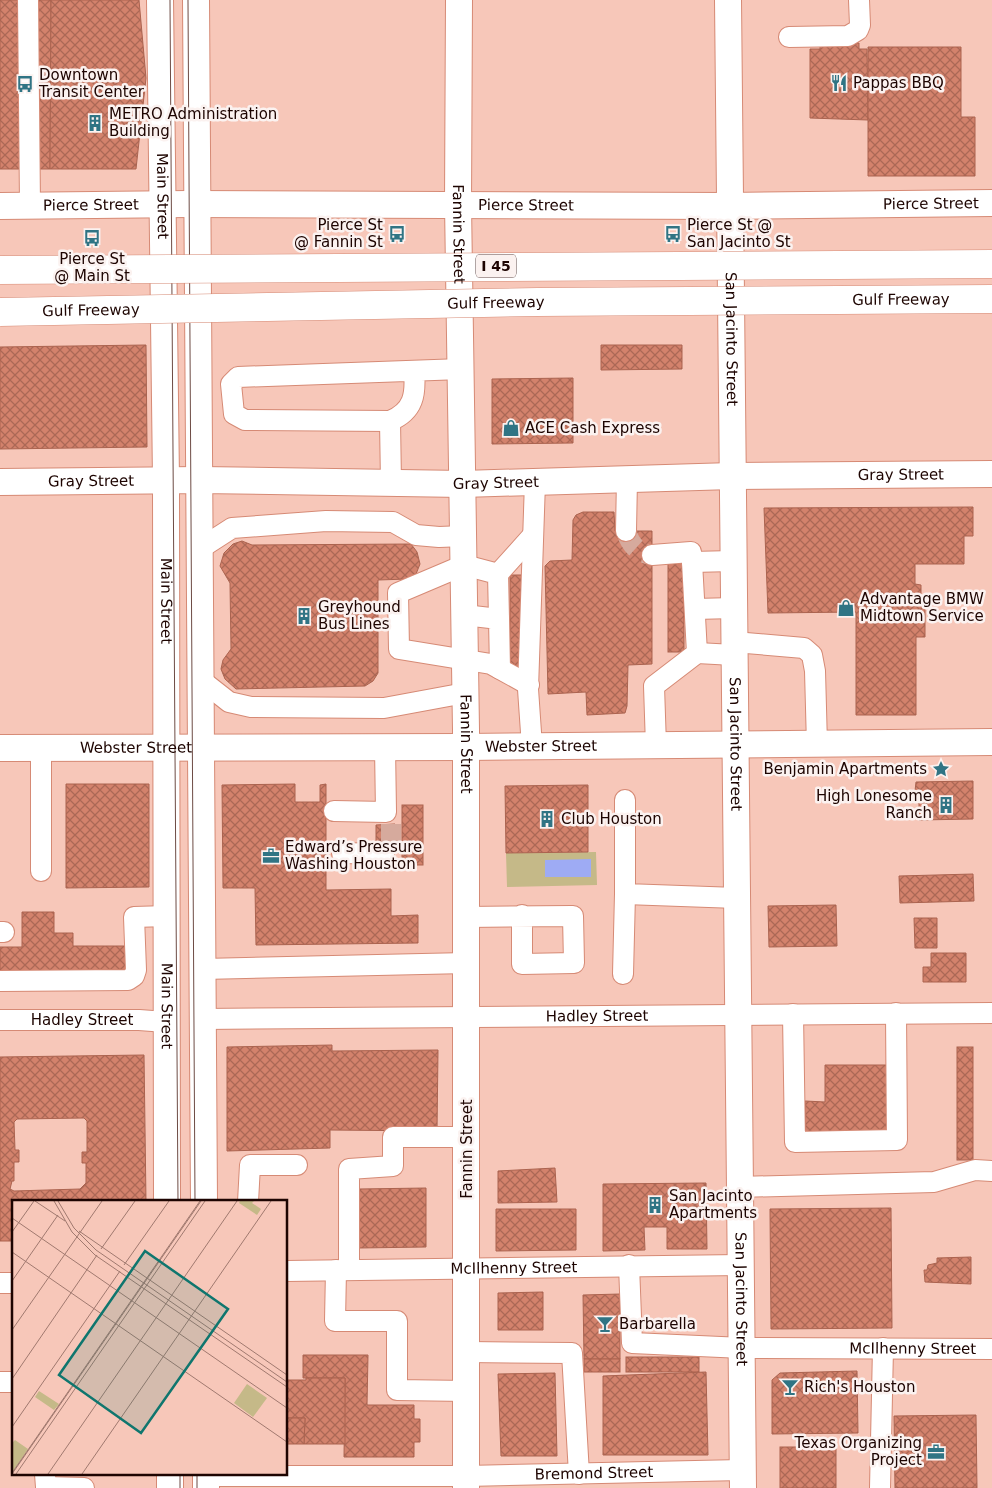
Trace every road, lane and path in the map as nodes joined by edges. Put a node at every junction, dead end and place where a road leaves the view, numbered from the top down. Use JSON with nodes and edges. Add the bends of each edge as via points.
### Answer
{"nodes":[{"id":1,"x":28,"y":0,"type":"edge"},
{"id":2,"x":160,"y":0,"type":"edge"},
{"id":3,"x":196,"y":0,"type":"edge"},
{"id":4,"x":459,"y":0,"type":"edge"},
{"id":5,"x":728,"y":0,"type":"edge"},
{"id":6,"x":859,"y":0,"type":"edge"},
{"id":7,"x":789,"y":37,"type":"dead end"},
{"id":8,"x":992,"y":203,"type":"edge"},
{"id":9,"x":163,"y":204,"type":"junction"},
{"id":10,"x":198,"y":204,"type":"junction"},
{"id":11,"x":458,"y":204,"type":"junction"},
{"id":12,"x":30,"y":205,"type":"junction"},
{"id":13,"x":0,"y":206,"type":"edge"},
{"id":14,"x":728,"y":206,"type":"junction"},
{"id":15,"x":992,"y":264,"type":"edge"},
{"id":16,"x":0,"y":270,"type":"edge"},
{"id":17,"x":992,"y":299,"type":"edge"},
{"id":18,"x":0,"y":312,"type":"edge"},
{"id":19,"x":462,"y":369,"type":"junction"},
{"id":20,"x":414,"y":371,"type":"junction"},
{"id":21,"x":390,"y":422,"type":"junction"},
{"id":22,"x":992,"y":474,"type":"edge"},
{"id":23,"x":732,"y":476,"type":"junction"},
{"id":24,"x":627,"y":479,"type":"junction"},
{"id":25,"x":166,"y":480,"type":"junction"},
{"id":26,"x":200,"y":480,"type":"junction"},
{"id":27,"x":0,"y":482,"type":"edge"},
{"id":28,"x":535,"y":482,"type":"junction"},
{"id":29,"x":391,"y":483,"type":"junction"},
{"id":30,"x":463,"y":484,"type":"junction"},
{"id":31,"x":626,"y":531,"type":"tunnel mouth"},
{"id":32,"x":532,"y":535,"type":"junction"},
{"id":33,"x":464,"y":536,"type":"junction"},
{"id":34,"x":201,"y":548,"type":"junction"},
{"id":35,"x":652,"y":555,"type":"tunnel mouth"},
{"id":36,"x":733,"y":561,"type":"junction"},
{"id":37,"x":692,"y":562,"type":"junction"},
{"id":38,"x":464,"y":565,"type":"junction"},
{"id":39,"x":498,"y":574,"type":"junction"},
{"id":40,"x":734,"y":608,"type":"junction"},
{"id":41,"x":695,"y":609,"type":"junction"},
{"id":42,"x":464,"y":615,"type":"junction"},
{"id":43,"x":499,"y":619,"type":"junction"},
{"id":44,"x":734,"y":649,"type":"junction"},
{"id":45,"x":697,"y":653,"type":"junction"},
{"id":46,"x":465,"y":660,"type":"junction"},
{"id":47,"x":500,"y":669,"type":"junction"},
{"id":48,"x":201,"y":680,"type":"junction"},
{"id":49,"x":529,"y":685,"type":"junction"},
{"id":50,"x":465,"y":693,"type":"junction"},
{"id":51,"x":992,"y":742,"type":"edge"},
{"id":52,"x":735,"y":745,"type":"junction"},
{"id":53,"x":817,"y":745,"type":"junction"},
{"id":54,"x":165,"y":746,"type":"junction"},
{"id":55,"x":202,"y":746,"type":"junction"},
{"id":56,"x":656,"y":746,"type":"junction"},
{"id":57,"x":41,"y":747,"type":"junction"},
{"id":58,"x":385,"y":747,"type":"junction"},
{"id":59,"x":466,"y":747,"type":"junction"},
{"id":60,"x":532,"y":747,"type":"junction"},
{"id":61,"x":0,"y":748,"type":"edge"},
{"id":62,"x":625,"y":800,"type":"dead end"},
{"id":63,"x":334,"y":811,"type":"dead end"},
{"id":64,"x":386,"y":833,"type":"junction"},
{"id":65,"x":342,"y":853,"type":"dead end"},
{"id":66,"x":41,"y":871,"type":"dead end"},
{"id":67,"x":625,"y":894,"type":"junction"},
{"id":68,"x":737,"y":898,"type":"junction"},
{"id":69,"x":522,"y":915,"type":"dead end"},
{"id":70,"x":167,"y":916,"type":"junction"},
{"id":71,"x":466,"y":917,"type":"junction"},
{"id":72,"x":467,"y":963,"type":"junction"},
{"id":73,"x":203,"y":968,"type":"junction"},
{"id":74,"x":623,"y":974,"type":"dead end"},
{"id":75,"x":0,"y":981,"type":"edge"},
{"id":76,"x":992,"y":1013,"type":"edge"},
{"id":77,"x":738,"y":1014,"type":"junction"},
{"id":78,"x":793,"y":1014,"type":"junction"},
{"id":79,"x":896,"y":1014,"type":"junction"},
{"id":80,"x":467,"y":1017,"type":"junction"},
{"id":81,"x":202,"y":1019,"type":"junction"},
{"id":82,"x":0,"y":1020,"type":"edge"},
{"id":83,"x":166,"y":1022,"type":"junction"},
{"id":84,"x":467,"y":1137,"type":"junction"},
{"id":85,"x":298,"y":1164,"type":"dead end"},
{"id":86,"x":992,"y":1171,"type":"edge"},
{"id":87,"x":739,"y":1187,"type":"junction"},
{"id":88,"x":167,"y":1200,"type":"edge"},
{"id":89,"x":204,"y":1200,"type":"edge"},
{"id":90,"x":248,"y":1200,"type":"edge"},
{"id":91,"x":629,"y":1265,"type":"junction"},
{"id":92,"x":741,"y":1265,"type":"junction"},
{"id":93,"x":467,"y":1268,"type":"junction"},
{"id":94,"x":342,"y":1270,"type":"junction"},
{"id":95,"x":288,"y":1271,"type":"edge"},
{"id":96,"x":743,"y":1348,"type":"junction"},
{"id":97,"x":883,"y":1348,"type":"junction"},
{"id":98,"x":992,"y":1349,"type":"edge"},
{"id":99,"x":467,"y":1352,"type":"junction"},
{"id":100,"x":467,"y":1391,"type":"junction"},
{"id":101,"x":579,"y":1474,"type":"junction"},
{"id":102,"x":46,"y":1476,"type":"edge"},
{"id":103,"x":206,"y":1479,"type":"edge"},
{"id":104,"x":742,"y":1479,"type":"edge"},
{"id":105,"x":255,"y":1482,"type":"edge"},
{"id":106,"x":466,"y":1482,"type":"edge"},
{"id":107,"x":84,"y":1488,"type":"edge"},
{"id":108,"x":880,"y":1488,"type":"edge"}],
"edges":[{"from":1,"to":12,"type":"street"},
{"from":2,"to":9,"type":"main road","name":"Main Street"},
{"from":3,"to":10,"type":"main road"},
{"from":4,"to":11,"type":"main road","name":"Fannin Street"},
{"from":5,"to":14,"type":"main road","name":"San Jacinto Street"},
{"from":6,"to":7,"type":"street","via":[[860,25],[853,34]]},
{"from":8,"to":14,"type":"main road","name":"Pierce Street"},
{"from":9,"to":10,"type":"main road","name":"Pierce Street"},
{"from":9,"to":12,"type":"main road","name":"Pierce Street"},
{"from":9,"to":25,"type":"main road","name":"Main Street"},
{"from":10,"to":11,"type":"main road","name":"Pierce Street"},
{"from":10,"to":26,"type":"main road"},
{"from":11,"to":14,"type":"main road","name":"Pierce Street"},
{"from":11,"to":19,"type":"main road","name":"Fannin Street"},
{"from":12,"to":13,"type":"main road","name":"Pierce Street"},
{"from":14,"to":23,"type":"main road","name":"San Jacinto Street"},
{"from":15,"to":16,"type":"highway","number":"I 45","bridge":true},
{"from":17,"to":18,"type":"highway","name":"Gulf Freeway","bridge":true,"via":[[528,302]]},
{"from":19,"to":20,"type":"street"},
{"from":19,"to":30,"type":"main road","name":"Fannin Street"},
{"from":20,"to":21,"type":"street","via":[[412,401],[402,416]]},
{"from":20,"to":21,"type":"street","via":[[238,377],[231,384],[234,414],[245,420]]},
{"from":21,"to":29,"type":"street"},
{"from":22,"to":23,"type":"main road","name":"Gray Street"},
{"from":23,"to":24,"type":"main road","name":"Gray Street"},
{"from":23,"to":36,"type":"main road","name":"San Jacinto Street"},
{"from":24,"to":28,"type":"main road","name":"Gray Street"},
{"from":24,"to":31,"type":"street"},
{"from":25,"to":26,"type":"main road","name":"Gray Street"},
{"from":25,"to":27,"type":"main road","name":"Gray Street"},
{"from":25,"to":54,"type":"main road","name":"Main Street"},
{"from":26,"to":29,"type":"main road","name":"Gray Street"},
{"from":26,"to":34,"type":"main road"},
{"from":28,"to":30,"type":"main road","name":"Gray Street"},
{"from":28,"to":32,"type":"street"},
{"from":29,"to":30,"type":"main road","name":"Gray Street"},
{"from":30,"to":33,"type":"main road","name":"Fannin Street"},
{"from":32,"to":39,"type":"street"},
{"from":32,"to":49,"type":"street"},
{"from":33,"to":34,"type":"street","via":[[416,535],[393,522],[326,520],[232,528]]},
{"from":33,"to":38,"type":"main road","name":"Fannin Street"},
{"from":34,"to":48,"type":"main road"},
{"from":35,"to":37,"type":"street","via":[[691,552]]},
{"from":36,"to":37,"type":"street"},
{"from":36,"to":40,"type":"main road","name":"San Jacinto Street"},
{"from":37,"to":41,"type":"street"},
{"from":38,"to":39,"type":"street"},
{"from":38,"to":42,"type":"main road","name":"Fannin Street"},
{"from":38,"to":46,"type":"street","via":[[398,593],[399,649]]},
{"from":39,"to":43,"type":"street"},
{"from":40,"to":41,"type":"street"},
{"from":40,"to":44,"type":"main road","name":"San Jacinto Street"},
{"from":41,"to":45,"type":"street"},
{"from":42,"to":43,"type":"street"},
{"from":42,"to":46,"type":"main road","name":"Fannin Street"},
{"from":43,"to":47,"type":"street"},
{"from":44,"to":45,"type":"street"},
{"from":44,"to":52,"type":"main road","name":"San Jacinto Street"},
{"from":44,"to":53,"type":"street","via":[[804,648],[812,655]]},
{"from":45,"to":56,"type":"street","via":[[654,686]]},
{"from":46,"to":47,"type":"street","via":[[491,664]]},
{"from":46,"to":50,"type":"main road","name":"Fannin Street"},
{"from":47,"to":49,"type":"street"},
{"from":48,"to":50,"type":"street","via":[[229,702],[251,707],[384,708]]},
{"from":48,"to":55,"type":"main road"},
{"from":49,"to":60,"type":"street"},
{"from":50,"to":59,"type":"main road","name":"Fannin Street"},
{"from":51,"to":53,"type":"main road","name":"Webster Street"},
{"from":52,"to":53,"type":"main road","name":"Webster Street"},
{"from":52,"to":56,"type":"main road","name":"Webster Street"},
{"from":52,"to":68,"type":"main road","name":"San Jacinto Street"},
{"from":54,"to":55,"type":"main road","name":"Webster Street"},
{"from":54,"to":57,"type":"main road","name":"Webster Street"},
{"from":54,"to":70,"type":"main road","name":"Main Street"},
{"from":55,"to":58,"type":"main road","name":"Webster Street"},
{"from":55,"to":73,"type":"main road"},
{"from":56,"to":60,"type":"main road","name":"Webster Street"},
{"from":57,"to":61,"type":"main road","name":"Webster Street"},
{"from":57,"to":66,"type":"street"},
{"from":58,"to":59,"type":"main road","name":"Webster Street"},
{"from":58,"to":64,"type":"street"},
{"from":59,"to":60,"type":"main road","name":"Webster Street"},
{"from":59,"to":71,"type":"main road","name":"Fannin Street"},
{"from":62,"to":67,"type":"street"},
{"from":63,"to":64,"type":"street"},
{"from":64,"to":65,"type":"street"},
{"from":67,"to":68,"type":"street"},
{"from":67,"to":74,"type":"street"},
{"from":68,"to":77,"type":"main road","name":"San Jacinto Street"},
{"from":69,"to":71,"type":"street"},
{"from":70,"to":75,"type":"street","via":[[134,917],[136,970],[128,980]]},
{"from":70,"to":83,"type":"main road","name":"Main Street"},
{"from":71,"to":72,"type":"main road","name":"Fannin Street"},
{"from":72,"to":73,"type":"street"},
{"from":72,"to":80,"type":"main road","name":"Fannin Street"},
{"from":73,"to":81,"type":"main road"},
{"from":76,"to":79,"type":"street","name":"Hadley Street"},
{"from":77,"to":78,"type":"street","name":"Hadley Street"},
{"from":77,"to":80,"type":"street","name":"Hadley Street"},
{"from":77,"to":87,"type":"main road","name":"San Jacinto Street"},
{"from":78,"to":79,"type":"street","name":"Hadley Street"},
{"from":78,"to":79,"type":"street","via":[[795,1142],[897,1140]]},
{"from":80,"to":81,"type":"street","name":"Hadley Street"},
{"from":80,"to":84,"type":"main road","name":"Fannin Street"},
{"from":81,"to":89,"type":"main road"},
{"from":82,"to":83,"type":"street","name":"Hadley Street"},
{"from":83,"to":88,"type":"main road","name":"Main Street"},
{"from":84,"to":93,"type":"main road","name":"Fannin Street"},
{"from":84,"to":94,"type":"street","via":[[393,1137],[393,1166],[349,1168]]},
{"from":85,"to":90,"type":"street","via":[[250,1165]]},
{"from":86,"to":87,"type":"street","via":[[975,1170],[934,1182]]},
{"from":87,"to":92,"type":"main road","name":"San Jacinto Street"},
{"from":91,"to":92,"type":"street","name":"McIlhenny Street"},
{"from":91,"to":93,"type":"street","name":"McIlhenny Street"},
{"from":91,"to":96,"type":"street","name":"McIlhenny Street","via":[[632,1343]]},
{"from":92,"to":96,"type":"main road","name":"San Jacinto Street"},
{"from":93,"to":94,"type":"street","name":"McIlhenny Street"},
{"from":93,"to":99,"type":"main road","name":"Fannin Street"},
{"from":94,"to":95,"type":"street","name":"McIlhenny Street"},
{"from":94,"to":100,"type":"street","via":[[335,1321],[397,1322],[397,1390]]},
{"from":96,"to":97,"type":"street","name":"McIlhenny Street"},
{"from":96,"to":104,"type":"main road","name":"San Jacinto Street"},
{"from":97,"to":98,"type":"street","name":"McIlhenny Street"},
{"from":97,"to":108,"type":"street"},
{"from":99,"to":100,"type":"main road","name":"Fannin Street"},
{"from":99,"to":101,"type":"street","via":[[572,1353]]},
{"from":100,"to":106,"type":"main road","name":"Fannin Street"},
{"from":101,"to":104,"type":"street","name":"Bremond Street"},
{"from":101,"to":106,"type":"street","name":"Bremond Street"},
{"from":102,"to":107,"type":"street","via":[[46,1487]]},
{"from":103,"to":105,"type":"street","name":"Bremond Street"},
{"from":105,"to":106,"type":"street","name":"Bremond Street"}]}
